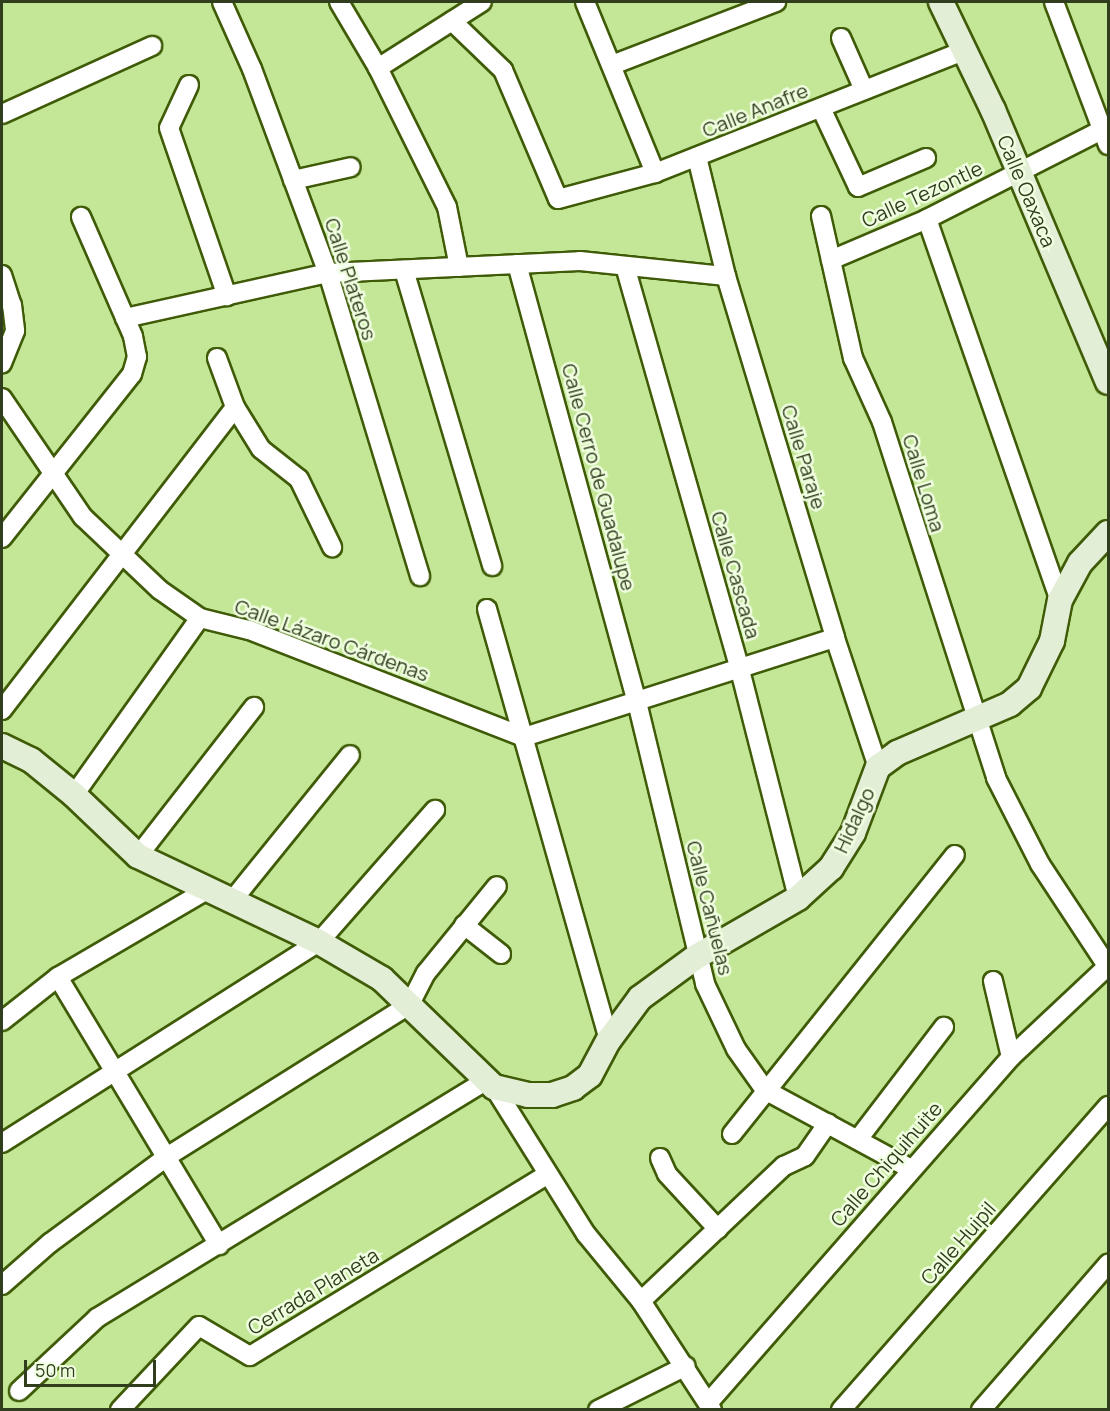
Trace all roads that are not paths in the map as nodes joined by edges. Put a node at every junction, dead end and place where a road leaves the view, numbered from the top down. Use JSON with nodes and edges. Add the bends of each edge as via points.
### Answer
{"nodes":[{"id":1,"x":222,"y":2,"type":"edge"},
{"id":2,"x":339,"y":2,"type":"edge"},
{"id":3,"x":482,"y":2,"type":"edge"},
{"id":4,"x":585,"y":2,"type":"edge"},
{"id":5,"x":776,"y":2,"type":"edge"},
{"id":6,"x":941,"y":2,"type":"edge"},
{"id":7,"x":1054,"y":2,"type":"edge"},
{"id":8,"x":452,"y":21,"type":"junction"},
{"id":9,"x":841,"y":38,"type":"dead end"},
{"id":10,"x":152,"y":46,"type":"dead end"},
{"id":11,"x":965,"y":50,"type":"junction"},
{"id":12,"x":612,"y":65,"type":"junction"},
{"id":13,"x":378,"y":68,"type":"junction"},
{"id":14,"x":189,"y":85,"type":"dead end"},
{"id":15,"x":864,"y":90,"type":"junction"},
{"id":16,"x":821,"y":108,"type":"junction"},
{"id":17,"x":2,"y":114,"type":"edge"},
{"id":18,"x":1105,"y":137,"type":"edge"},
{"id":19,"x":697,"y":157,"type":"junction"},
{"id":20,"x":926,"y":158,"type":"dead end"},
{"id":21,"x":351,"y":167,"type":"dead end"},
{"id":22,"x":655,"y":173,"type":"junction"},
{"id":23,"x":1019,"y":173,"type":"junction"},
{"id":24,"x":293,"y":180,"type":"junction"},
{"id":25,"x":821,"y":216,"type":"dead end"},
{"id":26,"x":81,"y":217,"type":"dead end"},
{"id":27,"x":927,"y":219,"type":"junction"},
{"id":28,"x":831,"y":260,"type":"junction"},
{"id":29,"x":517,"y":264,"type":"junction"},
{"id":30,"x":625,"y":266,"type":"junction"},
{"id":31,"x":459,"y":267,"type":"junction"},
{"id":32,"x":404,"y":270,"type":"junction"},
{"id":33,"x":328,"y":273,"type":"junction"},
{"id":34,"x":2,"y":275,"type":"edge"},
{"id":35,"x":726,"y":276,"type":"junction"},
{"id":36,"x":227,"y":296,"type":"junction"},
{"id":37,"x":124,"y":318,"type":"junction"},
{"id":38,"x":217,"y":358,"type":"dead end"},
{"id":39,"x":2,"y":364,"type":"edge"},
{"id":40,"x":1108,"y":382,"type":"edge"},
{"id":41,"x":2,"y":398,"type":"edge"},
{"id":42,"x":235,"y":407,"type":"junction"},
{"id":43,"x":52,"y":474,"type":"junction"},
{"id":44,"x":1108,"y":533,"type":"edge"},
{"id":45,"x":2,"y":538,"type":"edge"},
{"id":46,"x":332,"y":547,"type":"dead end"},
{"id":47,"x":123,"y":555,"type":"junction"},
{"id":48,"x":492,"y":566,"type":"dead end"},
{"id":49,"x":420,"y":576,"type":"dead end"},
{"id":50,"x":1060,"y":600,"type":"junction"},
{"id":51,"x":487,"y":609,"type":"dead end"},
{"id":52,"x":200,"y":618,"type":"junction"},
{"id":53,"x":835,"y":638,"type":"junction"},
{"id":54,"x":740,"y":670,"type":"junction"},
{"id":55,"x":637,"y":702,"type":"junction"},
{"id":56,"x":254,"y":707,"type":"dead end"},
{"id":57,"x":2,"y":710,"type":"edge"},
{"id":58,"x":975,"y":721,"type":"junction"},
{"id":59,"x":524,"y":737,"type":"junction"},
{"id":60,"x":2,"y":746,"type":"edge"},
{"id":61,"x":350,"y":756,"type":"dead end"},
{"id":62,"x":878,"y":767,"type":"junction"},
{"id":63,"x":74,"y":795,"type":"junction"},
{"id":64,"x":435,"y":810,"type":"dead end"},
{"id":65,"x":955,"y":855,"type":"dead end"},
{"id":66,"x":138,"y":856,"type":"junction"},
{"id":67,"x":497,"y":886,"type":"dead end"},
{"id":68,"x":205,"y":891,"type":"junction"},
{"id":69,"x":798,"y":898,"type":"junction"},
{"id":70,"x":231,"y":902,"type":"junction"},
{"id":71,"x":464,"y":925,"type":"junction"},
{"id":72,"x":319,"y":942,"type":"junction"},
{"id":73,"x":501,"y":954,"type":"dead end"},
{"id":74,"x":696,"y":957,"type":"junction"},
{"id":75,"x":1108,"y":966,"type":"edge"},
{"id":76,"x":58,"y":977,"type":"junction"},
{"id":77,"x":993,"y":981,"type":"dead end"},
{"id":78,"x":410,"y":1004,"type":"junction"},
{"id":79,"x":2,"y":1021,"type":"edge"},
{"id":80,"x":944,"y":1027,"type":"dead end"},
{"id":81,"x":609,"y":1040,"type":"junction"},
{"id":82,"x":1011,"y":1057,"type":"junction"},
{"id":83,"x":112,"y":1070,"type":"junction"},
{"id":84,"x":490,"y":1084,"type":"junction"},
{"id":85,"x":765,"y":1090,"type":"junction"},
{"id":86,"x":1108,"y":1106,"type":"edge"},
{"id":87,"x":828,"y":1123,"type":"junction"},
{"id":88,"x":732,"y":1134,"type":"dead end"},
{"id":89,"x":859,"y":1138,"type":"junction"},
{"id":90,"x":2,"y":1143,"type":"edge"},
{"id":91,"x":168,"y":1156,"type":"junction"},
{"id":92,"x":660,"y":1158,"type":"dead end"},
{"id":93,"x":911,"y":1169,"type":"junction"},
{"id":94,"x":548,"y":1174,"type":"junction"},
{"id":95,"x":718,"y":1229,"type":"junction"},
{"id":96,"x":219,"y":1245,"type":"junction"},
{"id":97,"x":1108,"y":1263,"type":"edge"},
{"id":98,"x":2,"y":1285,"type":"edge"},
{"id":99,"x":640,"y":1301,"type":"junction"},
{"id":100,"x":686,"y":1366,"type":"junction"},
{"id":101,"x":19,"y":1392,"type":"dead end"},
{"id":102,"x":710,"y":1406,"type":"edge"},
{"id":103,"x":120,"y":1410,"type":"edge"},
{"id":104,"x":598,"y":1410,"type":"edge"},
{"id":105,"x":841,"y":1410,"type":"edge"},
{"id":106,"x":981,"y":1410,"type":"edge"}],
"edges":[{"from":1,"to":24,"type":"street","name":"Calle Plateros"},
{"from":2,"to":13,"type":"street"},
{"from":3,"to":8,"type":"street"},
{"from":4,"to":12,"type":"street"},
{"from":5,"to":12,"type":"street"},
{"from":6,"to":11,"type":"street","name":"Calle Oaxaca"},
{"from":7,"to":18,"type":"street","name":"Calle Tezontle"},
{"from":8,"to":13,"type":"street"},
{"from":8,"to":22,"type":"street","name":"Calle Anafre","via":[[503,70],[558,199]]},
{"from":9,"to":15,"type":"street"},
{"from":10,"to":17,"type":"street"},
{"from":11,"to":15,"type":"street","name":"Calle Anafre"},
{"from":11,"to":23,"type":"street","name":"Calle Oaxaca"},
{"from":12,"to":22,"type":"street"},
{"from":13,"to":31,"type":"street","via":[[447,207]]},
{"from":14,"to":36,"type":"street","via":[[169,128]]},
{"from":15,"to":16,"type":"street","name":"Calle Anafre"},
{"from":16,"to":19,"type":"street","name":"Calle Anafre"},
{"from":16,"to":20,"type":"street","via":[[858,187]]},
{"from":18,"to":23,"type":"street","name":"Calle Tezontle"},
{"from":19,"to":22,"type":"street","name":"Calle Anafre"},
{"from":19,"to":35,"type":"street","name":"Calle Paraje"},
{"from":21,"to":24,"type":"street"},
{"from":23,"to":27,"type":"street","name":"Calle Tezontle"},
{"from":23,"to":40,"type":"street","name":"Calle Oaxaca"},
{"from":24,"to":33,"type":"street","name":"Calle Plateros"},
{"from":25,"to":28,"type":"street","name":"Calle Loma"},
{"from":26,"to":37,"type":"street"},
{"from":27,"to":28,"type":"street","name":"Calle Tezontle"},
{"from":27,"to":50,"type":"street"},
{"from":28,"to":58,"type":"street","name":"Calle Loma","via":[[853,358],[882,422]]},
{"from":29,"to":30,"type":"street","via":[[580,261]]},
{"from":29,"to":31,"type":"street"},
{"from":29,"to":55,"type":"street","name":"Calle Cerro de Guadalupe"},
{"from":30,"to":35,"type":"street"},
{"from":30,"to":54,"type":"street","name":"Calle Cascada"},
{"from":31,"to":32,"type":"street"},
{"from":32,"to":33,"type":"street"},
{"from":32,"to":48,"type":"street"},
{"from":33,"to":36,"type":"street"},
{"from":33,"to":49,"type":"street","name":"Calle Plateros"},
{"from":34,"to":39,"type":"street","via":[[15,331]]},
{"from":35,"to":53,"type":"street","name":"Calle Paraje"},
{"from":36,"to":37,"type":"street"},
{"from":37,"to":43,"type":"street","via":[[137,357],[132,374]]},
{"from":38,"to":42,"type":"street"},
{"from":41,"to":43,"type":"street","name":"Calle Lázaro Cárdenas"},
{"from":42,"to":46,"type":"street","via":[[261,449],[299,479]]},
{"from":42,"to":47,"type":"street"},
{"from":43,"to":45,"type":"street"},
{"from":43,"to":47,"type":"street","name":"Calle Lázaro Cárdenas","via":[[83,517]]},
{"from":44,"to":50,"type":"street","name":"Hidalgo","via":[[1080,563]]},
{"from":47,"to":52,"type":"street","name":"Calle Lázaro Cárdenas"},
{"from":47,"to":57,"type":"street"},
{"from":50,"to":58,"type":"street","name":"Hidalgo","via":[[1052,641],[1029,688],[1010,704]]},
{"from":51,"to":59,"type":"street"},
{"from":52,"to":59,"type":"street","name":"Calle Lázaro Cárdenas","via":[[249,630]]},
{"from":52,"to":63,"type":"street"},
{"from":53,"to":54,"type":"street"},
{"from":53,"to":62,"type":"street","name":"Calle Paraje"},
{"from":54,"to":55,"type":"street"},
{"from":54,"to":69,"type":"street","name":"Calle Cascada"},
{"from":55,"to":59,"type":"street"},
{"from":55,"to":74,"type":"street","name":"Calle Cañuelas"},
{"from":56,"to":66,"type":"street"},
{"from":58,"to":62,"type":"street","name":"Hidalgo","via":[[897,753]]},
{"from":58,"to":75,"type":"street","name":"Calle Loma","via":[[996,778],[1040,864]]},
{"from":59,"to":81,"type":"street"},
{"from":60,"to":63,"type":"street","via":[[31,760]]},
{"from":61,"to":70,"type":"street"},
{"from":62,"to":69,"type":"street","name":"Hidalgo","via":[[853,833],[831,868]]},
{"from":63,"to":66,"type":"street"},
{"from":64,"to":72,"type":"street"},
{"from":65,"to":85,"type":"street"},
{"from":66,"to":68,"type":"street"},
{"from":67,"to":71,"type":"street"},
{"from":68,"to":70,"type":"street"},
{"from":68,"to":76,"type":"street"},
{"from":69,"to":74,"type":"street","name":"Hidalgo"},
{"from":70,"to":72,"type":"street"},
{"from":71,"to":73,"type":"street"},
{"from":71,"to":78,"type":"street","via":[[426,973]]},
{"from":72,"to":78,"type":"street","via":[[382,979]]},
{"from":72,"to":83,"type":"street"},
{"from":74,"to":81,"type":"street","name":"Hidalgo","via":[[640,998]]},
{"from":74,"to":85,"type":"street","name":"Calle Cañuelas","via":[[736,1049]]},
{"from":75,"to":82,"type":"street","name":"Calle Chiquihuite"},
{"from":76,"to":79,"type":"street"},
{"from":76,"to":83,"type":"street"},
{"from":77,"to":82,"type":"street"},
{"from":78,"to":84,"type":"street"},
{"from":78,"to":91,"type":"street"},
{"from":80,"to":89,"type":"street"},
{"from":81,"to":84,"type":"street","name":"Hidalgo","via":[[590,1075],[573,1088],[552,1095],[528,1095]]},
{"from":82,"to":93,"type":"street","name":"Calle Chiquihuite"},
{"from":83,"to":90,"type":"street"},
{"from":83,"to":91,"type":"street"},
{"from":84,"to":94,"type":"street"},
{"from":84,"to":96,"type":"street"},
{"from":85,"to":87,"type":"street","name":"Calle Cañuelas"},
{"from":85,"to":88,"type":"street"},
{"from":86,"to":105,"type":"street","name":"Calle Huipil"},
{"from":87,"to":89,"type":"street","name":"Calle Cañuelas"},
{"from":87,"to":95,"type":"street","via":[[805,1155],[784,1166]]},
{"from":89,"to":93,"type":"street","name":"Calle Cañuelas"},
{"from":91,"to":96,"type":"street"},
{"from":91,"to":98,"type":"street","via":[[50,1243]]},
{"from":92,"to":95,"type":"street","via":[[667,1174]]},
{"from":93,"to":102,"type":"street","name":"Calle Chiquihuite"},
{"from":94,"to":99,"type":"street","via":[[586,1234]]},
{"from":94,"to":103,"type":"street","name":"Cerrada Planeta","via":[[250,1356],[200,1326]]},
{"from":95,"to":99,"type":"street"},
{"from":96,"to":101,"type":"street","via":[[97,1318]]},
{"from":97,"to":106,"type":"street"},
{"from":99,"to":100,"type":"street"},
{"from":100,"to":102,"type":"street"},
{"from":100,"to":104,"type":"street"}]}
